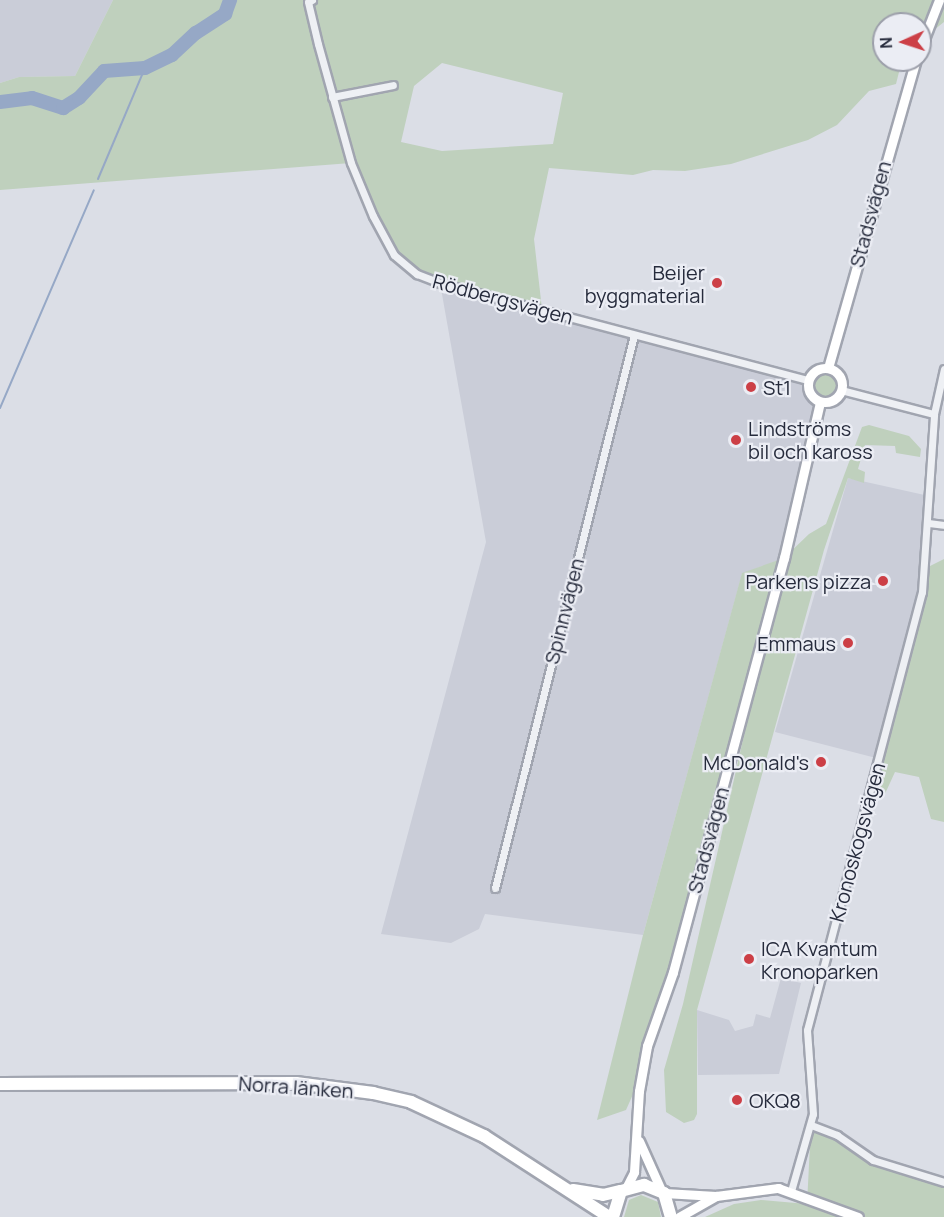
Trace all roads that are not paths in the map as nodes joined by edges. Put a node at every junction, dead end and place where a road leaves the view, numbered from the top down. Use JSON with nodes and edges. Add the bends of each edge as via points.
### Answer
{"nodes":[{"id":1,"x":939,"y":0,"type":"edge"},
{"id":2,"x":310,"y":1,"type":"edge"},
{"id":3,"x":932,"y":18,"type":"edge"},
{"id":4,"x":913,"y":72,"type":"edge"},
{"id":5,"x":393,"y":85,"type":"dead end"},
{"id":6,"x":332,"y":97,"type":"junction"},
{"id":7,"x":634,"y":334,"type":"junction"},
{"id":8,"x":828,"y":368,"type":"junction"},
{"id":9,"x":944,"y":369,"type":"edge"},
{"id":10,"x":808,"y":380,"type":"junction"},
{"id":11,"x":841,"y":390,"type":"junction"},
{"id":12,"x":820,"y":402,"type":"junction"},
{"id":13,"x":934,"y":414,"type":"junction"},
{"id":14,"x":928,"y":523,"type":"junction"},
{"id":15,"x":944,"y":525,"type":"edge"},
{"id":16,"x":495,"y":888,"type":"dead end"},
{"id":17,"x":0,"y":1084,"type":"edge"},
{"id":18,"x":811,"y":1125,"type":"junction"},
{"id":19,"x":638,"y":1139,"type":"junction"},
{"id":20,"x":944,"y":1182,"type":"edge"},
{"id":21,"x":567,"y":1189,"type":"junction"},
{"id":22,"x":624,"y":1190,"type":"junction"},
{"id":23,"x":791,"y":1191,"type":"junction"},
{"id":24,"x":662,"y":1192,"type":"junction"},
{"id":25,"x":716,"y":1196,"type":"junction"},
{"id":26,"x":611,"y":1217,"type":"edge"},
{"id":27,"x":671,"y":1217,"type":"edge"},
{"id":28,"x":679,"y":1217,"type":"edge"},
{"id":29,"x":858,"y":1217,"type":"edge"}],
"edges":[{"from":1,"to":3,"type":"main road"},
{"from":2,"to":6,"type":"street","name":"Rödbergsvägen"},
{"from":4,"to":8,"type":"main road","name":"Stadsvägen"},
{"from":5,"to":6,"type":"street"},
{"from":6,"to":7,"type":"street","name":"Rödbergsvägen","via":[[351,163],[373,216],[394,255],[417,274]]},
{"from":7,"to":10,"type":"street","name":"Rödbergsvägen"},
{"from":7,"to":16,"type":"street","name":"Spinnvägen"},
{"from":8,"to":10,"type":"main road","via":[[818,369]]},
{"from":8,"to":11,"type":"main road","via":[[839,376]]},
{"from":9,"to":13,"type":"street","name":"Kronoskogsvägen"},
{"from":10,"to":12,"type":"main road","via":[[810,394]]},
{"from":11,"to":12,"type":"main road","via":[[836,399]]},
{"from":11,"to":13,"type":"street"},
{"from":12,"to":19,"type":"main road","name":"Stadsvägen","via":[[784,558],[679,951],[647,1046],[639,1091]]},
{"from":13,"to":14,"type":"street","name":"Kronoskogsvägen"},
{"from":14,"to":15,"type":"street"},
{"from":14,"to":18,"type":"street","name":"Kronoskogsvägen","via":[[917,614],[807,1030]]},
{"from":17,"to":21,"type":"highway","name":"Norra länken","via":[[296,1083],[373,1093],[411,1102],[484,1136]]},
{"from":18,"to":20,"type":"street","via":[[837,1135],[873,1160]]},
{"from":18,"to":23,"type":"street","name":"Kronoskogsvägen"},
{"from":19,"to":22,"type":"main road","name":"Stadsvägen","via":[[634,1172]]},
{"from":19,"to":24,"type":"main road","name":"Stadsvägen"},
{"from":21,"to":22,"type":"highway","name":"Norra länken","via":[[603,1195]]},
{"from":21,"to":26,"type":"highway","name":"Norra länken"},
{"from":22,"to":24,"type":"highway","name":"Norra länken","via":[[644,1185]]},
{"from":22,"to":26,"type":"highway"},
{"from":23,"to":25,"type":"main road","via":[[749,1190]]},
{"from":23,"to":29,"type":"main road"},
{"from":24,"to":25,"type":"main road"},
{"from":24,"to":27,"type":"highway"},
{"from":25,"to":28,"type":"main road"}]}
